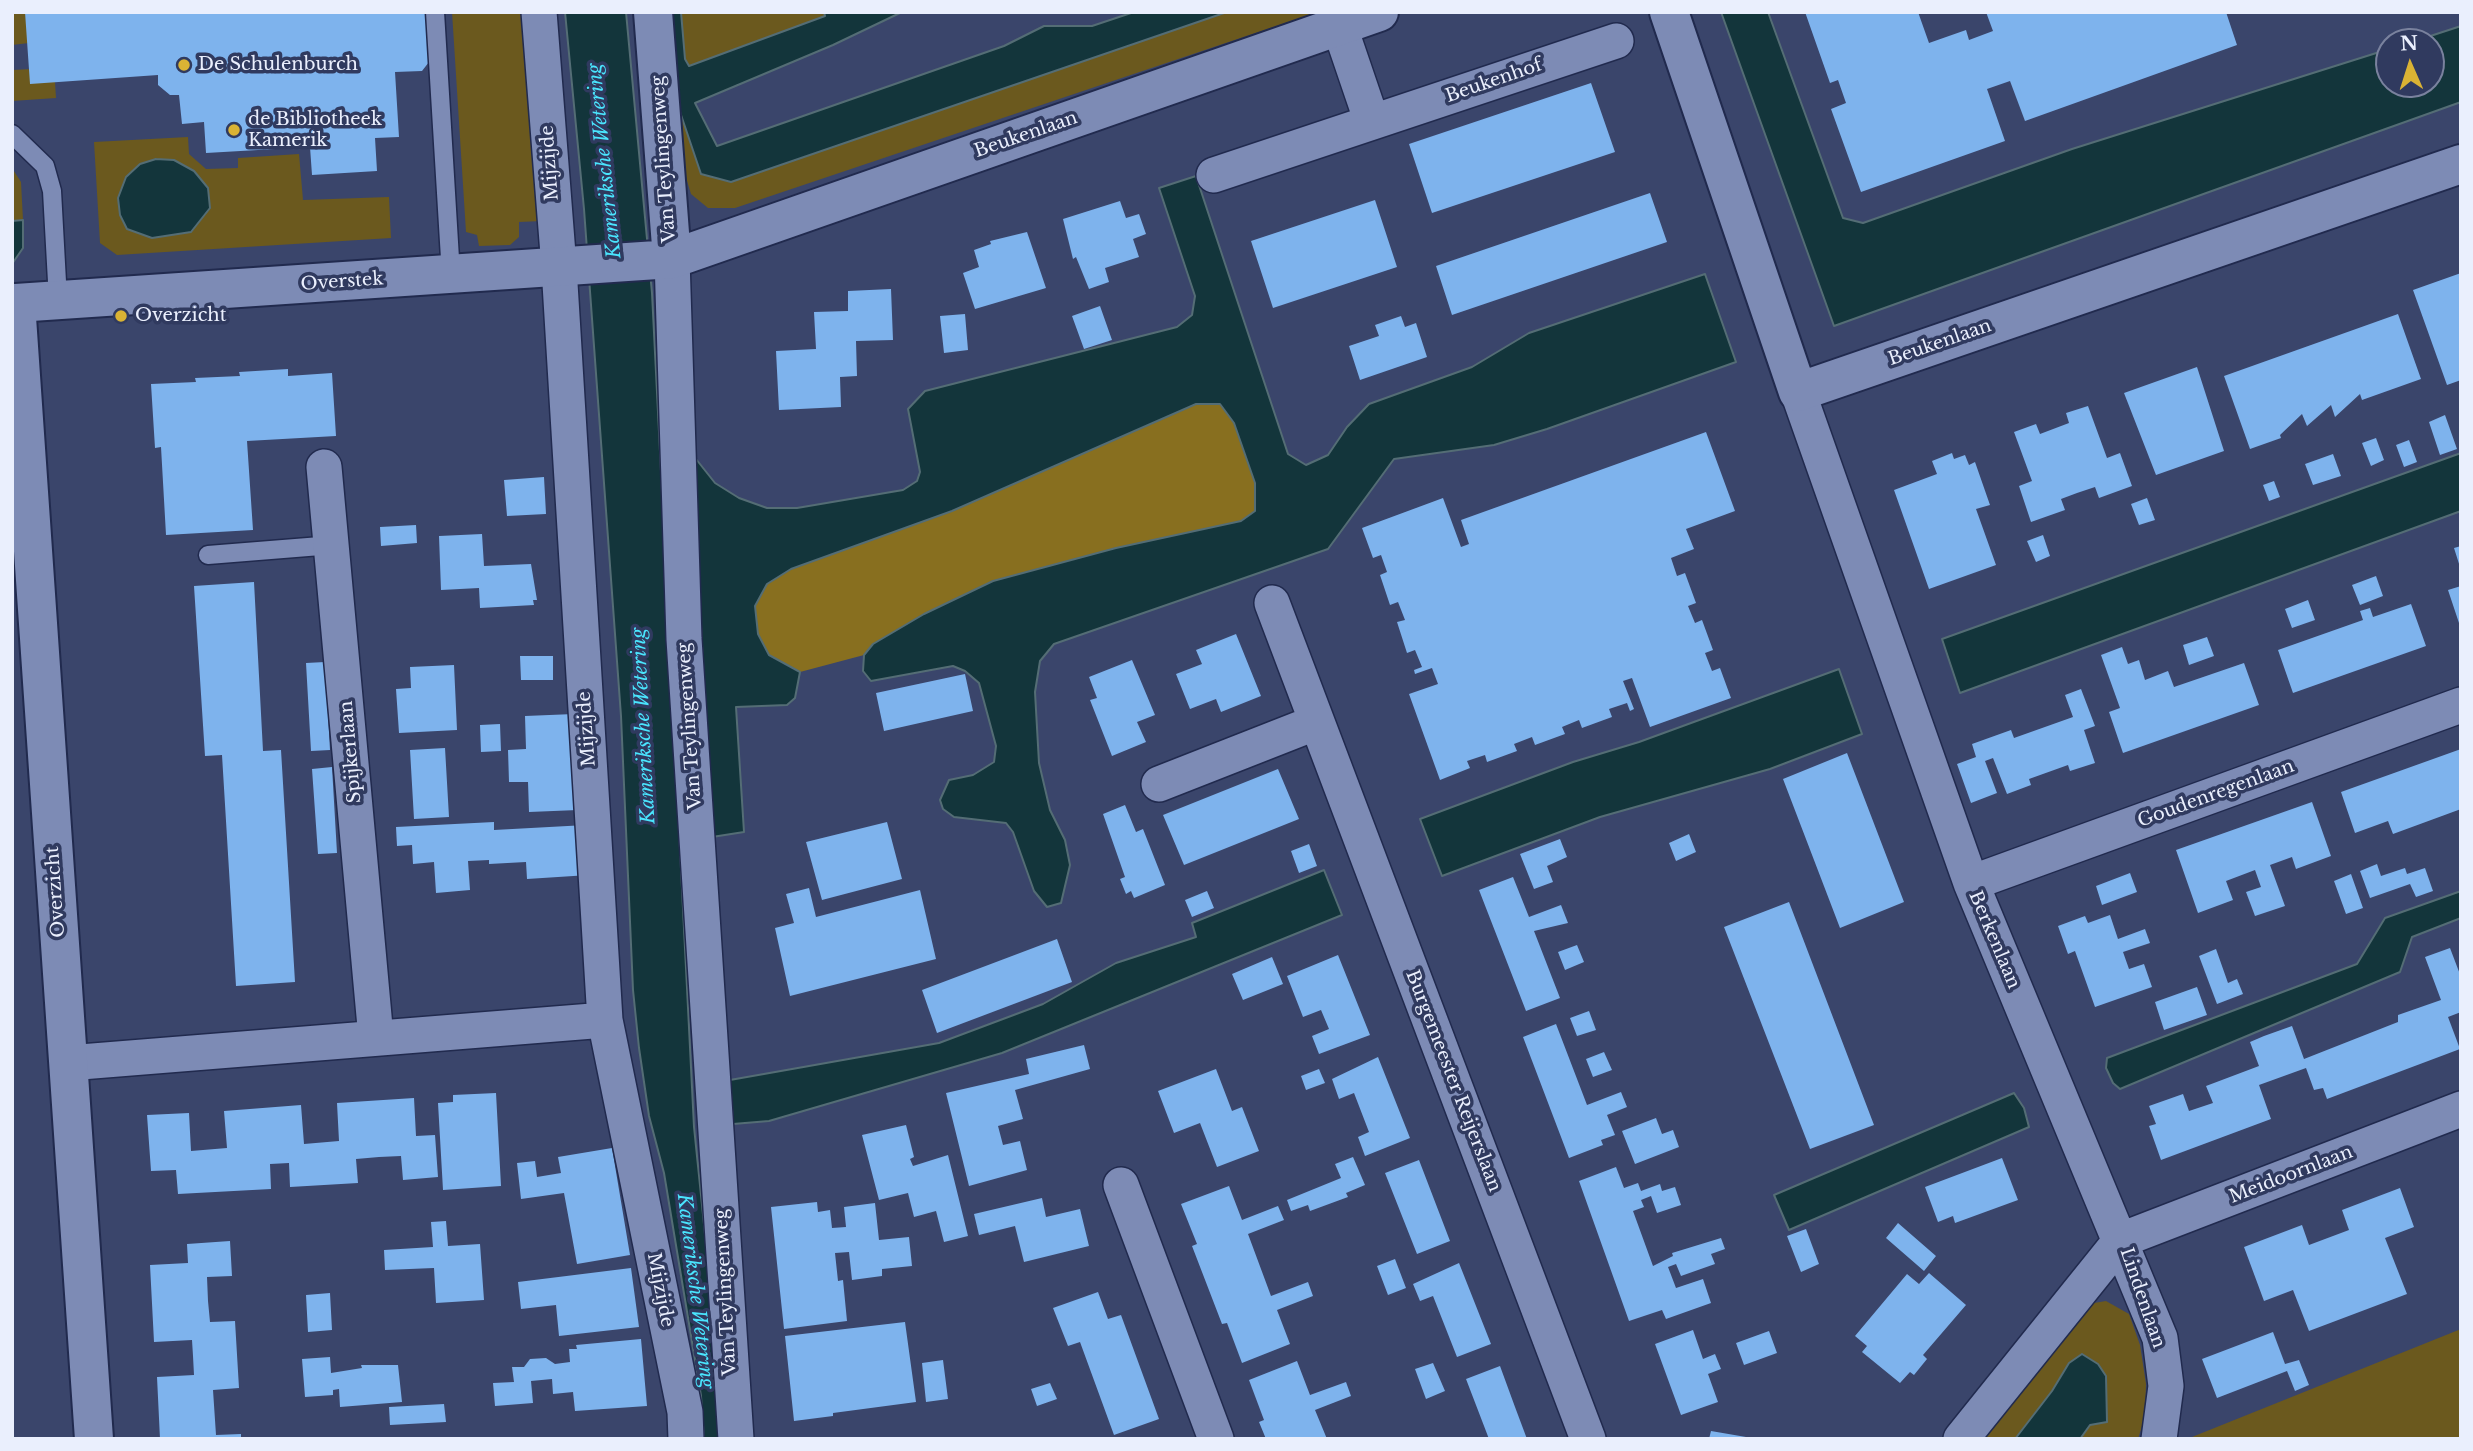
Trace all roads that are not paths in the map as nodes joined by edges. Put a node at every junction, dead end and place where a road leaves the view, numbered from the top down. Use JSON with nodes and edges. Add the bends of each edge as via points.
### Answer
{"nodes":[{"id":1,"x":435,"y":12,"type":"edge"},
{"id":2,"x":539,"y":12,"type":"edge"},
{"id":3,"x":653,"y":12,"type":"edge"},
{"id":4,"x":1379,"y":12,"type":"edge"},
{"id":5,"x":1669,"y":12,"type":"edge"},
{"id":6,"x":1339,"y":25,"type":"junction"},
{"id":7,"x":1616,"y":41,"type":"dead end"},
{"id":8,"x":1372,"y":122,"type":"junction"},
{"id":9,"x":12,"y":134,"type":"edge"},
{"id":10,"x":2461,"y":164,"type":"edge"},
{"id":11,"x":1214,"y":175,"type":"dead end"},
{"id":12,"x":663,"y":259,"type":"junction"},
{"id":13,"x":565,"y":266,"type":"junction"},
{"id":14,"x":451,"y":275,"type":"junction"},
{"id":15,"x":58,"y":300,"type":"junction"},
{"id":16,"x":14,"y":303,"type":"edge"},
{"id":17,"x":1798,"y":392,"type":"junction"},
{"id":18,"x":324,"y":467,"type":"dead end"},
{"id":19,"x":333,"y":545,"type":"junction"},
{"id":20,"x":208,"y":555,"type":"dead end"},
{"id":21,"x":1272,"y":603,"type":"dead end"},
{"id":22,"x":2461,"y":705,"type":"edge"},
{"id":23,"x":1317,"y":722,"type":"junction"},
{"id":24,"x":1158,"y":784,"type":"dead end"},
{"id":25,"x":1970,"y":883,"type":"junction"},
{"id":26,"x":605,"y":1020,"type":"junction"},
{"id":27,"x":376,"y":1038,"type":"junction"},
{"id":28,"x":68,"y":1063,"type":"junction"},
{"id":29,"x":2461,"y":1109,"type":"edge"},
{"id":30,"x":1121,"y":1185,"type":"dead end"},
{"id":31,"x":2122,"y":1240,"type":"junction"},
{"id":32,"x":94,"y":1439,"type":"edge"},
{"id":33,"x":686,"y":1439,"type":"edge"},
{"id":34,"x":736,"y":1439,"type":"edge"},
{"id":35,"x":1216,"y":1439,"type":"edge"},
{"id":36,"x":1588,"y":1439,"type":"edge"},
{"id":37,"x":1961,"y":1439,"type":"edge"},
{"id":38,"x":2159,"y":1439,"type":"edge"}],
"edges":[{"from":1,"to":14,"type":"lane"},
{"from":2,"to":13,"type":"street","name":"Mijzijde"},
{"from":3,"to":12,"type":"street","name":"Van Teylingenweg"},
{"from":4,"to":6,"type":"street","name":"Beukenlaan"},
{"from":5,"to":17,"type":"street"},
{"from":6,"to":8,"type":"street"},
{"from":6,"to":12,"type":"street","name":"Beukenlaan"},
{"from":7,"to":8,"type":"street","name":"Beukenhof"},
{"from":8,"to":11,"type":"street","name":"Beukenhof"},
{"from":9,"to":15,"type":"lane","via":[[45,166]]},
{"from":10,"to":17,"type":"street","name":"Beukenlaan"},
{"from":12,"to":13,"type":"street","name":"Overstek"},
{"from":12,"to":34,"type":"street","name":"Van Teylingenweg"},
{"from":13,"to":14,"type":"street","name":"Overstek"},
{"from":13,"to":26,"type":"street","name":"Mijzijde"},
{"from":14,"to":15,"type":"street","name":"Overstek"},
{"from":15,"to":16,"type":"street","name":"Overstek"},
{"from":16,"to":28,"type":"street","name":"Overzicht"},
{"from":17,"to":25,"type":"street","name":"Berkenlaan"},
{"from":18,"to":19,"type":"street","name":"Spijkerlaan"},
{"from":19,"to":20,"type":"lane"},
{"from":19,"to":27,"type":"street","name":"Spijkerlaan"},
{"from":21,"to":23,"type":"street","name":"Burgemeester Reijerslaan"},
{"from":22,"to":25,"type":"street","name":"Goudenregenlaan"},
{"from":23,"to":24,"type":"street"},
{"from":23,"to":36,"type":"street","name":"Burgemeester Reijerslaan"},
{"from":25,"to":31,"type":"street","name":"Berkenlaan"},
{"from":26,"to":27,"type":"street"},
{"from":26,"to":33,"type":"street","name":"Mijzijde","via":[[685,1412]]},
{"from":27,"to":28,"type":"street"},
{"from":28,"to":32,"type":"street","name":"Overzicht"},
{"from":29,"to":31,"type":"street","name":"Meidoornlaan"},
{"from":30,"to":35,"type":"street"},
{"from":31,"to":37,"type":"street"},
{"from":31,"to":38,"type":"street","name":"Lindenlaan","via":[[2160,1338],[2166,1386]]}]}
